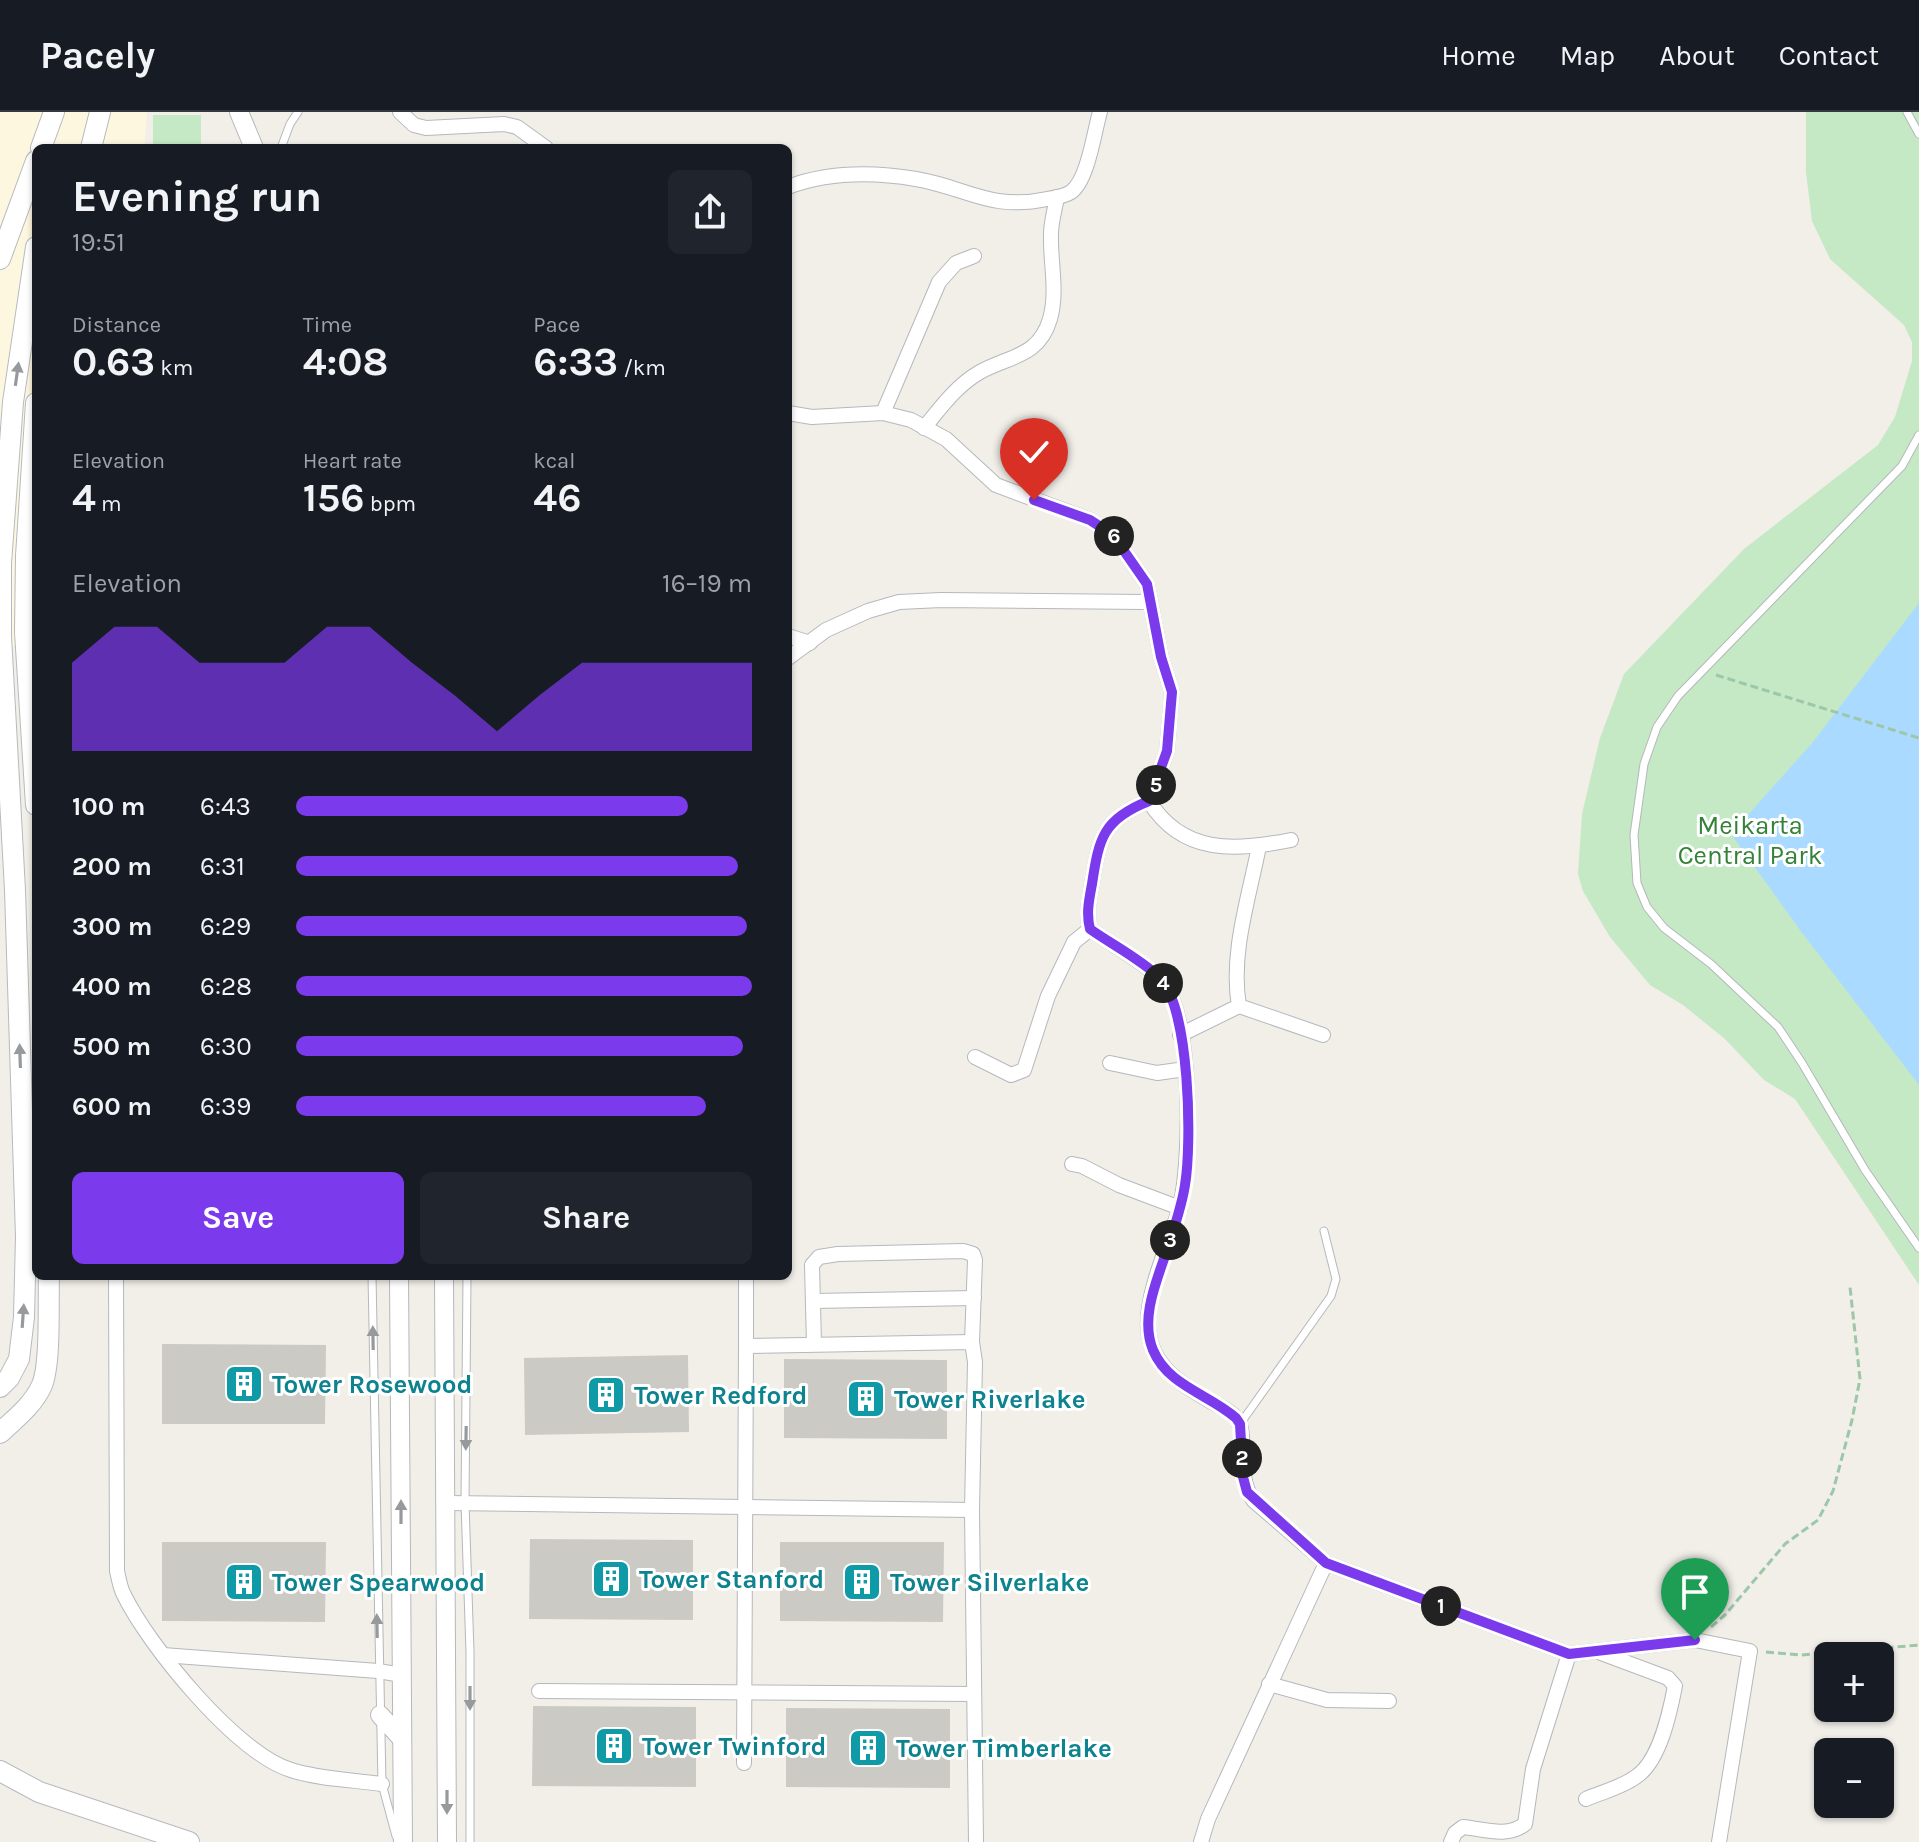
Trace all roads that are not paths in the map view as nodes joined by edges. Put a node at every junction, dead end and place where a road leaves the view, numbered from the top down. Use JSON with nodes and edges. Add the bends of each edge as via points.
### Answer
{"nodes":[{"id":1,"x":100,"y":112,"type":"edge"},
{"id":2,"x":239,"y":112,"type":"edge"},
{"id":3,"x":298,"y":112,"type":"edge"},
{"id":4,"x":400,"y":112,"type":"edge"},
{"id":5,"x":1100,"y":112,"type":"edge"},
{"id":6,"x":1907,"y":112,"type":"edge"},
{"id":7,"x":50,"y":113,"type":"edge"},
{"id":8,"x":1919,"y":134,"type":"edge"},
{"id":9,"x":42,"y":144,"type":"edge"},
{"id":10,"x":51,"y":144,"type":"edge"},
{"id":11,"x":93,"y":144,"type":"edge"},
{"id":12,"x":252,"y":144,"type":"edge"},
{"id":13,"x":282,"y":144,"type":"edge"},
{"id":14,"x":536,"y":144,"type":"edge"},
{"id":15,"x":32,"y":172,"type":"edge"},
{"id":16,"x":792,"y":185,"type":"edge"},
{"id":17,"x":1057,"y":197,"type":"junction"},
{"id":18,"x":974,"y":256,"type":"dead end"},
{"id":19,"x":0,"y":259,"type":"edge"},
{"id":20,"x":32,"y":274,"type":"edge"},
{"id":21,"x":883,"y":413,"type":"junction"},
{"id":22,"x":792,"y":414,"type":"edge"},
{"id":23,"x":924,"y":428,"type":"junction"},
{"id":24,"x":1919,"y":435,"type":"edge"},
{"id":25,"x":32,"y":530,"type":"edge"},
{"id":26,"x":31,"y":562,"type":"edge"},
{"id":27,"x":1,"y":570,"type":"edge"},
{"id":28,"x":1145,"y":602,"type":"dead end"},
{"id":29,"x":32,"y":609,"type":"edge"},
{"id":30,"x":1,"y":627,"type":"edge"},
{"id":31,"x":792,"y":637,"type":"edge"},
{"id":32,"x":810,"y":643,"type":"junction"},
{"id":33,"x":792,"y":655,"type":"edge"},
{"id":34,"x":32,"y":714,"type":"edge"},
{"id":35,"x":32,"y":726,"type":"edge"},
{"id":36,"x":5,"y":729,"type":"junction"},
{"id":37,"x":1149,"y":801,"type":"junction"},
{"id":38,"x":1291,"y":840,"type":"dead end"},
{"id":39,"x":1259,"y":846,"type":"junction"},
{"id":40,"x":1090,"y":929,"type":"junction"},
{"id":41,"x":1239,"y":1006,"type":"junction"},
{"id":42,"x":1180,"y":1035,"type":"junction"},
{"id":43,"x":1323,"y":1035,"type":"dead end"},
{"id":44,"x":975,"y":1057,"type":"dead end"},
{"id":45,"x":1110,"y":1063,"type":"dead end"},
{"id":46,"x":1185,"y":1069,"type":"junction"},
{"id":47,"x":1072,"y":1164,"type":"dead end"},
{"id":48,"x":1180,"y":1208,"type":"junction"},
{"id":49,"x":1324,"y":1231,"type":"dead end"},
{"id":50,"x":1919,"y":1248,"type":"edge"},
{"id":51,"x":49,"y":1280,"type":"edge"},
{"id":52,"x":116,"y":1280,"type":"edge"},
{"id":53,"x":372,"y":1280,"type":"edge"},
{"id":54,"x":399,"y":1280,"type":"edge"},
{"id":55,"x":444,"y":1280,"type":"edge"},
{"id":56,"x":467,"y":1280,"type":"edge"},
{"id":57,"x":746,"y":1280,"type":"edge"},
{"id":58,"x":974,"y":1298,"type":"junction"},
{"id":59,"x":813,"y":1301,"type":"junction"},
{"id":60,"x":972,"y":1342,"type":"junction"},
{"id":61,"x":814,"y":1344,"type":"junction"},
{"id":62,"x":746,"y":1346,"type":"junction"},
{"id":63,"x":0,"y":1387,"type":"edge"},
{"id":64,"x":1240,"y":1424,"type":"junction"},
{"id":65,"x":0,"y":1433,"type":"edge"},
{"id":66,"x":456,"y":1503,"type":"junction"},
{"id":67,"x":745,"y":1507,"type":"junction"},
{"id":68,"x":972,"y":1510,"type":"junction"},
{"id":69,"x":1326,"y":1563,"type":"junction"},
{"id":70,"x":1597,"y":1652,"type":"junction"},
{"id":71,"x":1569,"y":1654,"type":"junction"},
{"id":72,"x":163,"y":1655,"type":"junction"},
{"id":73,"x":378,"y":1671,"type":"junction"},
{"id":74,"x":402,"y":1675,"type":"junction"},
{"id":75,"x":1269,"y":1684,"type":"junction"},
{"id":76,"x":539,"y":1691,"type":"dead end"},
{"id":77,"x":744,"y":1692,"type":"junction"},
{"id":78,"x":974,"y":1694,"type":"junction"},
{"id":79,"x":1389,"y":1701,"type":"dead end"},
{"id":80,"x":380,"y":1715,"type":"junction"},
{"id":81,"x":402,"y":1739,"type":"junction"},
{"id":82,"x":744,"y":1763,"type":"dead end"},
{"id":83,"x":0,"y":1771,"type":"edge"},
{"id":84,"x":382,"y":1784,"type":"junction"},
{"id":85,"x":1586,"y":1799,"type":"dead end"},
{"id":86,"x":189,"y":1842,"type":"edge"},
{"id":87,"x":400,"y":1842,"type":"edge"},
{"id":88,"x":447,"y":1842,"type":"edge"},
{"id":89,"x":470,"y":1842,"type":"edge"},
{"id":90,"x":976,"y":1842,"type":"edge"},
{"id":91,"x":1201,"y":1842,"type":"edge"},
{"id":92,"x":1451,"y":1842,"type":"edge"},
{"id":93,"x":1719,"y":1842,"type":"edge"}],
"edges":[{"from":1,"to":11,"type":"main road"},
{"from":2,"to":12,"type":"street"},
{"from":3,"to":13,"type":"lane"},
{"from":4,"to":14,"type":"street","via":[[426,128],[517,127]]},
{"from":5,"to":17,"type":"street","via":[[1082,179],[1071,193]]},
{"from":6,"to":8,"type":"lane"},
{"from":7,"to":9,"type":"main road"},
{"from":7,"to":10,"type":"main road"},
{"from":15,"to":19,"type":"main road"},
{"from":16,"to":17,"type":"street","via":[[880,174],[919,179],[1003,204]]},
{"from":17,"to":23,"type":"street","via":[[1051,232],[1054,292],[1039,344],[968,381]]},
{"from":18,"to":21,"type":"street","via":[[956,263],[939,282]]},
{"from":27,"to":20,"type":"main road","one_way":true,"via":[[13,402]]},
{"from":21,"to":22,"type":"street"},
{"from":21,"to":23,"type":"street"},
{"from":23,"to":37,"type":"street","via":[[946,439],[996,485],[1101,526],[1141,575],[1172,692],[1167,751]]},
{"from":24,"to":50,"type":"lane","via":[[1902,466],[1678,696],[1657,727],[1644,764],[1634,835],[1637,883],[1647,907],[1664,928],[1778,1027]]},
{"from":25,"to":26,"type":"main road"},
{"from":26,"to":27,"type":"main road"},
{"from":26,"to":34,"type":"main road","bridge":true,"via":[[25,632]]},
{"from":27,"to":30,"type":"main road","bridge":true},
{"from":28,"to":32,"type":"street","via":[[899,602],[826,630]]},
{"from":29,"to":30,"type":"street"},
{"from":30,"to":36,"type":"main road"},
{"from":31,"to":32,"type":"street"},
{"from":32,"to":33,"type":"street"},
{"from":35,"to":36,"type":"street"},
{"from":63,"to":36,"type":"main road","one_way":true,"via":[[19,1359],[26,1237]]},
{"from":37,"to":39,"type":"street","via":[[1160,818],[1186,838]]},
{"from":37,"to":40,"type":"street","via":[[1124,812],[1103,833],[1088,909]]},
{"from":38,"to":39,"type":"street"},
{"from":39,"to":41,"type":"street","via":[[1237,956]]},
{"from":40,"to":42,"type":"street","via":[[1160,979]]},
{"from":40,"to":44,"type":"street","via":[[1074,942],[1048,996],[1024,1070],[1011,1075]]},
{"from":41,"to":42,"type":"street"},
{"from":41,"to":43,"type":"street"},
{"from":42,"to":46,"type":"street"},
{"from":45,"to":46,"type":"street","via":[[1157,1073]]},
{"from":46,"to":48,"type":"street","via":[[1186,1184]]},
{"from":47,"to":48,"type":"street"},
{"from":48,"to":64,"type":"street","via":[[1151,1302],[1152,1349],[1177,1380]]},
{"from":49,"to":64,"type":"lane","via":[[1336,1279],[1331,1296]]},
{"from":51,"to":65,"type":"main road","via":[[43,1383]]},
{"from":52,"to":72,"type":"street","via":[[117,1571],[123,1594]]},
{"from":73,"to":53,"type":"lane","one_way":true},
{"from":74,"to":54,"type":"street","one_way":true},
{"from":55,"to":66,"type":"street"},
{"from":56,"to":66,"type":"lane","one_way":true},
{"from":57,"to":62,"type":"street"},
{"from":58,"to":59,"type":"street"},
{"from":58,"to":59,"type":"street","via":[[975,1260],[963,1251],[819,1257],[812,1265]]},
{"from":58,"to":60,"type":"street"},
{"from":59,"to":61,"type":"street"},
{"from":60,"to":61,"type":"street"},
{"from":60,"to":68,"type":"street"},
{"from":61,"to":62,"type":"street"},
{"from":62,"to":67,"type":"street"},
{"from":64,"to":69,"type":"street","via":[[1247,1492]]},
{"from":66,"to":67,"type":"street"},
{"from":66,"to":88,"type":"street","one_way":true},
{"from":66,"to":89,"type":"lane","one_way":true,"via":[[470,1652]]},
{"from":67,"to":68,"type":"street"},
{"from":67,"to":77,"type":"street"},
{"from":68,"to":78,"type":"street"},
{"from":69,"to":71,"type":"street"},
{"from":69,"to":75,"type":"street"},
{"from":70,"to":71,"type":"street"},
{"from":70,"to":85,"type":"street","via":[[1668,1678],[1675,1686],[1669,1718],[1651,1760],[1638,1776]]},
{"from":70,"to":93,"type":"street","via":[[1695,1640],[1750,1651]]},
{"from":71,"to":92,"type":"street","via":[[1533,1769],[1525,1824],[1504,1832],[1463,1827]]},
{"from":72,"to":73,"type":"street"},
{"from":72,"to":84,"type":"street","via":[[215,1718],[263,1756],[291,1770]]},
{"from":73,"to":74,"type":"street"},
{"from":73,"to":80,"type":"lane"},
{"from":74,"to":81,"type":"street"},
{"from":75,"to":79,"type":"street","via":[[1327,1700]]},
{"from":75,"to":91,"type":"street"},
{"from":76,"to":77,"type":"street"},
{"from":77,"to":78,"type":"street"},
{"from":77,"to":82,"type":"street"},
{"from":78,"to":90,"type":"street"},
{"from":80,"to":81,"type":"street"},
{"from":80,"to":84,"type":"lane"},
{"from":81,"to":87,"type":"street"},
{"from":83,"to":86,"type":"main road","via":[[39,1792]]},
{"from":84,"to":87,"type":"lane"}]}
